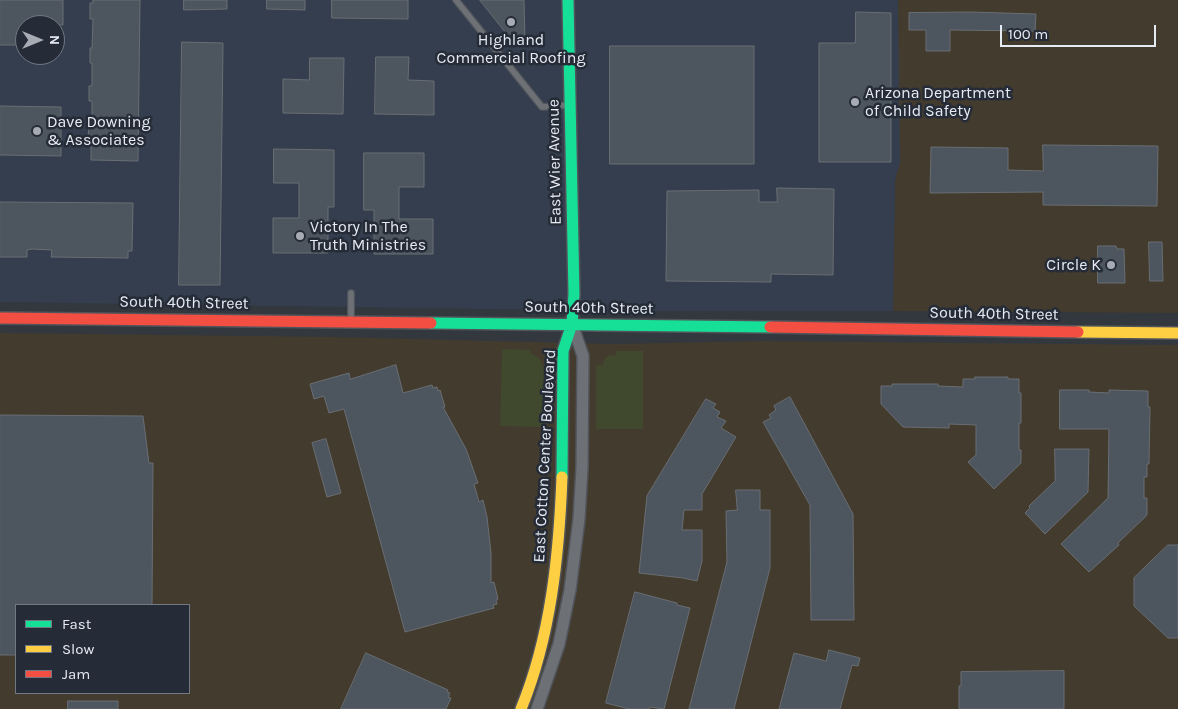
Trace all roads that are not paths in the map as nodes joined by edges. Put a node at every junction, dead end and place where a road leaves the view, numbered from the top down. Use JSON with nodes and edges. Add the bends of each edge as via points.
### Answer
{"nodes":[{"id":1,"x":456,"y":0,"type":"edge"},
{"id":2,"x":568,"y":0,"type":"edge"},
{"id":3,"x":570,"y":105,"type":"junction"},
{"id":4,"x":351,"y":292,"type":"dead end"},
{"id":5,"x":0,"y":318,"type":"edge"},
{"id":6,"x":351,"y":322,"type":"junction"},
{"id":7,"x":572,"y":324,"type":"junction"},
{"id":8,"x":1178,"y":332,"type":"edge"},
{"id":9,"x":521,"y":709,"type":"edge"},
{"id":10,"x":537,"y":709,"type":"edge"}],
"edges":[{"from":1,"to":3,"type":"lane","via":[[542,107]]},
{"from":2,"to":3,"type":"main road","name":"East Wier Avenue"},
{"from":3,"to":7,"type":"main road","name":"East Wier Avenue"},
{"from":4,"to":6,"type":"lane"},
{"from":5,"to":6,"type":"main road","name":"South 40th Street"},
{"from":6,"to":7,"type":"main road","name":"South 40th Street"},
{"from":7,"to":8,"type":"main road","name":"South 40th Street"},
{"from":7,"to":9,"type":"main road","name":"East Cotton Center Boulevard","via":[[563,351],[561,511],[557,561],[540,648]]},
{"from":7,"to":10,"type":"street","name":"East Cotton Center Boulevard","via":[[583,351],[579,519],[559,644]]}]}
